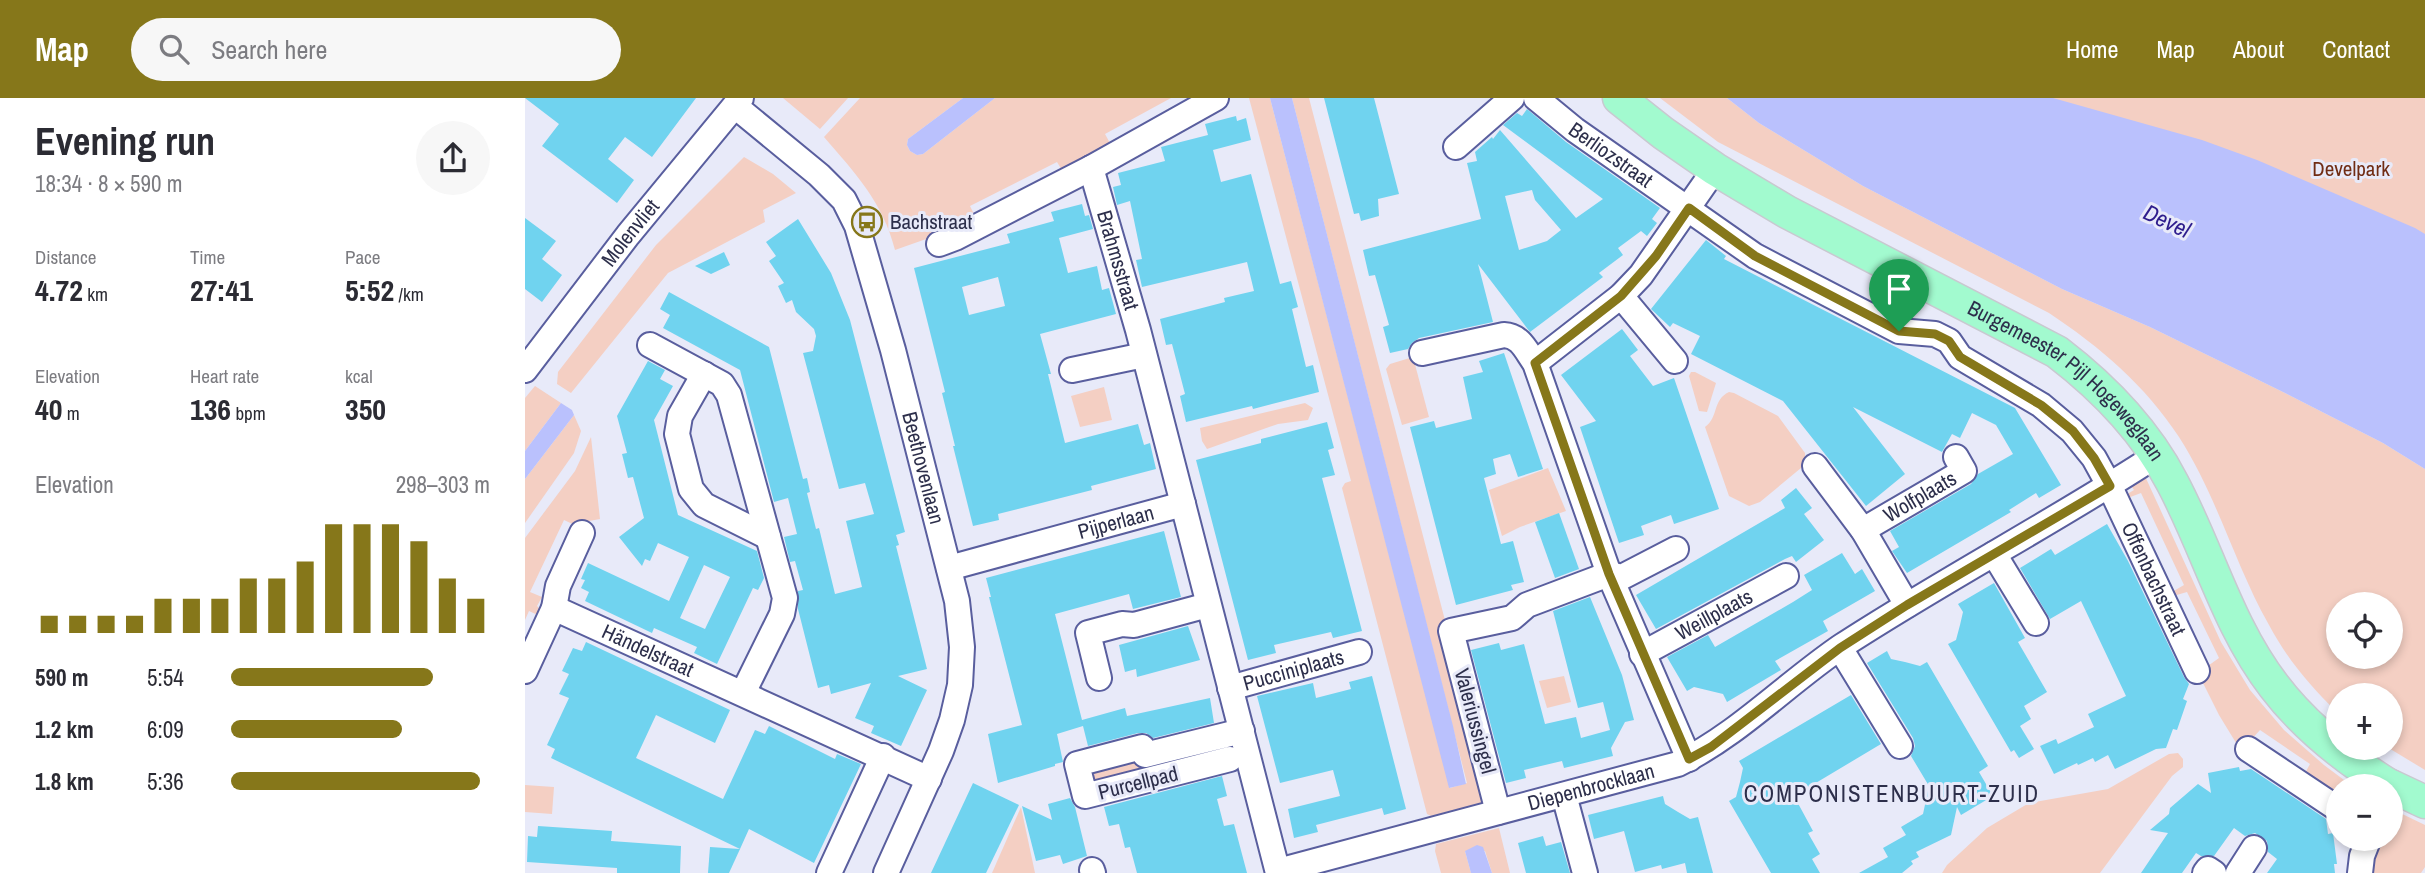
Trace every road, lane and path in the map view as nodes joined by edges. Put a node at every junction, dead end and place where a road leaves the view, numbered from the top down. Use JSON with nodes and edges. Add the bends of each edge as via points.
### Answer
{"nodes":[{"id":1,"x":1216,"y":98,"type":"edge"},
{"id":2,"x":1512,"y":98,"type":"edge"},
{"id":3,"x":1536,"y":98,"type":"edge"},
{"id":4,"x":1619,"y":98,"type":"edge"},
{"id":5,"x":738,"y":102,"type":"edge"},
{"id":6,"x":1455,"y":147,"type":"dead end"},
{"id":7,"x":1091,"y":168,"type":"junction"},
{"id":8,"x":1715,"y":169,"type":"junction"},
{"id":9,"x":1689,"y":208,"type":"junction"},
{"id":10,"x":940,"y":244,"type":"dead end"},
{"id":11,"x":1621,"y":296,"type":"junction"},
{"id":12,"x":650,"y":345,"type":"dead end"},
{"id":13,"x":1422,"y":353,"type":"dead end"},
{"id":14,"x":1144,"y":355,"type":"junction"},
{"id":15,"x":1675,"y":360,"type":"dead end"},
{"id":16,"x":1535,"y":363,"type":"junction"},
{"id":17,"x":525,"y":370,"type":"edge"},
{"id":18,"x":1072,"y":370,"type":"dead end"},
{"id":19,"x":704,"y":374,"type":"junction"},
{"id":20,"x":2157,"y":455,"type":"junction"},
{"id":21,"x":1956,"y":457,"type":"dead end"},
{"id":22,"x":1815,"y":466,"type":"dead end"},
{"id":23,"x":2110,"y":486,"type":"junction"},
{"id":24,"x":1183,"y":504,"type":"junction"},
{"id":25,"x":1863,"y":530,"type":"junction"},
{"id":26,"x":582,"y":533,"type":"dead end"},
{"id":27,"x":768,"y":537,"type":"junction"},
{"id":28,"x":1677,"y":549,"type":"dead end"},
{"id":29,"x":1994,"y":554,"type":"junction"},
{"id":30,"x":949,"y":568,"type":"junction"},
{"id":31,"x":1609,"y":574,"type":"junction"},
{"id":32,"x":1786,"y":576,"type":"dead end"},
{"id":33,"x":1208,"y":605,"type":"junction"},
{"id":34,"x":1907,"y":605,"type":"junction"},
{"id":35,"x":554,"y":608,"type":"junction"},
{"id":36,"x":2036,"y":623,"type":"dead end"},
{"id":37,"x":1840,"y":648,"type":"junction"},
{"id":38,"x":1359,"y":652,"type":"dead end"},
{"id":39,"x":1642,"y":654,"type":"junction"},
{"id":40,"x":525,"y":671,"type":"edge"},
{"id":41,"x":2197,"y":671,"type":"dead end"},
{"id":42,"x":1099,"y":678,"type":"dead end"},
{"id":43,"x":1230,"y":688,"type":"junction"},
{"id":44,"x":744,"y":693,"type":"junction"},
{"id":45,"x":1242,"y":731,"type":"junction"},
{"id":46,"x":1900,"y":746,"type":"dead end"},
{"id":47,"x":2248,"y":749,"type":"dead end"},
{"id":48,"x":1145,"y":755,"type":"junction"},
{"id":49,"x":883,"y":756,"type":"junction"},
{"id":50,"x":1230,"y":759,"type":"dead end"},
{"id":51,"x":1689,"y":759,"type":"junction"},
{"id":52,"x":2370,"y":774,"type":"edge"},
{"id":53,"x":929,"y":779,"type":"junction"},
{"id":54,"x":1151,"y":779,"type":"junction"},
{"id":55,"x":2403,"y":794,"type":"edge"},
{"id":56,"x":1564,"y":795,"type":"junction"},
{"id":57,"x":2326,"y":801,"type":"edge"},
{"id":58,"x":2425,"y":802,"type":"edge"},
{"id":59,"x":1498,"y":812,"type":"junction"},
{"id":60,"x":2254,"y":848,"type":"dead end"},
{"id":61,"x":2364,"y":851,"type":"edge"},
{"id":62,"x":1278,"y":872,"type":"edge"},
{"id":63,"x":829,"y":873,"type":"edge"},
{"id":64,"x":886,"y":873,"type":"edge"},
{"id":65,"x":1585,"y":873,"type":"edge"},
{"id":66,"x":2205,"y":873,"type":"edge"},
{"id":67,"x":2214,"y":873,"type":"edge"},
{"id":68,"x":2238,"y":873,"type":"edge"},
{"id":69,"x":2360,"y":873,"type":"edge"}],
"edges":[{"from":1,"to":7,"type":"street"},
{"from":2,"to":6,"type":"street"},
{"from":3,"to":9,"type":"street","name":"Berliozstraat"},
{"from":4,"to":8,"type":"main road","name":"Burgemeester Pijl Hogeweglaan"},
{"from":5,"to":17,"type":"street","name":"Molenvliet"},
{"from":5,"to":30,"type":"street","name":"Beethovenlaan","via":[[844,200],[857,226],[894,350]]},
{"from":7,"to":10,"type":"street"},
{"from":7,"to":14,"type":"street","name":"Brahmsstraat"},
{"from":8,"to":9,"type":"street"},
{"from":8,"to":20,"type":"main road","name":"Burgemeester Pijl Hogeweglaan","via":[[1787,212],[2057,352],[2115,403]]},
{"from":9,"to":11,"type":"street"},
{"from":9,"to":23,"type":"street","name":"Berliozstraat","via":[[1755,256],[1899,331],[1935,334],[1949,341],[1960,357],[2041,405],[2073,431]]},
{"from":11,"to":15,"type":"street"},
{"from":11,"to":16,"type":"street"},
{"from":12,"to":19,"type":"street"},
{"from":13,"to":16,"type":"street","via":[[1512,335]]},
{"from":14,"to":18,"type":"street"},
{"from":14,"to":24,"type":"street","name":"Brahmsstraat"},
{"from":16,"to":31,"type":"street"},
{"from":19,"to":27,"type":"street","via":[[722,384],[729,395]]},
{"from":19,"to":27,"type":"street","via":[[680,416],[677,435],[691,489],[704,505]]},
{"from":20,"to":23,"type":"street","name":"Diepenbrocklaan"},
{"from":20,"to":52,"type":"main road","name":"Burgemeester Pijl Hogeweglaan","via":[[2234,622],[2273,685],[2317,734]]},
{"from":21,"to":25,"type":"street","name":"Wolfplaats","via":[[1965,471]]},
{"from":22,"to":25,"type":"street"},
{"from":23,"to":29,"type":"street","name":"Diepenbrocklaan"},
{"from":23,"to":41,"type":"street","name":"Offenbachstraat"},
{"from":24,"to":30,"type":"street","name":"Pijperlaan"},
{"from":24,"to":33,"type":"street","name":"Pijperlaan"},
{"from":25,"to":34,"type":"street"},
{"from":26,"to":35,"type":"street","via":[[558,586]]},
{"from":27,"to":44,"type":"street","via":[[785,598],[782,614]]},
{"from":28,"to":31,"type":"street","via":[[1622,577]]},
{"from":29,"to":34,"type":"street","name":"Diepenbrocklaan"},
{"from":29,"to":36,"type":"street"},
{"from":30,"to":53,"type":"street","name":"Beethovenlaan","via":[[961,627],[960,685]]},
{"from":31,"to":39,"type":"street"},
{"from":31,"to":59,"type":"street","name":"Valeriussingel","via":[[1527,605],[1512,618],[1451,631]]},
{"from":32,"to":39,"type":"street","name":"Weillplaats"},
{"from":33,"to":42,"type":"street","via":[[1088,633]]},
{"from":33,"to":43,"type":"street","name":"Pijperlaan"},
{"from":34,"to":37,"type":"street","name":"Diepenbrocklaan"},
{"from":35,"to":40,"type":"street"},
{"from":35,"to":44,"type":"street","name":"Händelstraat"},
{"from":37,"to":46,"type":"street"},
{"from":37,"to":51,"type":"street","name":"Diepenbrocklaan"},
{"from":38,"to":43,"type":"street","name":"Pucciniplaats"},
{"from":39,"to":51,"type":"street"},
{"from":43,"to":45,"type":"street","name":"Pijperlaan"},
{"from":44,"to":49,"type":"street","name":"Händelstraat"},
{"from":45,"to":48,"type":"street","name":"Purcellpad"},
{"from":45,"to":62,"type":"street","name":"Pijperlaan"},
{"from":47,"to":57,"type":"street"},
{"from":48,"to":54,"type":"street"},
{"from":48,"to":54,"type":"street","name":"Purcellpad","via":[[1142,747],[1077,764],[1085,796]]},
{"from":49,"to":53,"type":"street","name":"Händelstraat"},
{"from":49,"to":63,"type":"street"},
{"from":50,"to":54,"type":"street","name":"Purcellpad"},
{"from":51,"to":56,"type":"street","name":"Diepenbrocklaan"},
{"from":53,"to":64,"type":"street","name":"Beethovenlaan"},
{"from":55,"to":58,"type":"main road","name":"Burgemeester Pijl Hogeweglaan"},
{"from":56,"to":59,"type":"street","name":"Diepenbrocklaan"},
{"from":56,"to":65,"type":"street"},
{"from":59,"to":62,"type":"street","name":"Diepenbrocklaan"},
{"from":60,"to":68,"type":"street"},
{"from":61,"to":69,"type":"street"},
{"from":66,"to":67,"type":"street","via":[[2207,869]]}]}
